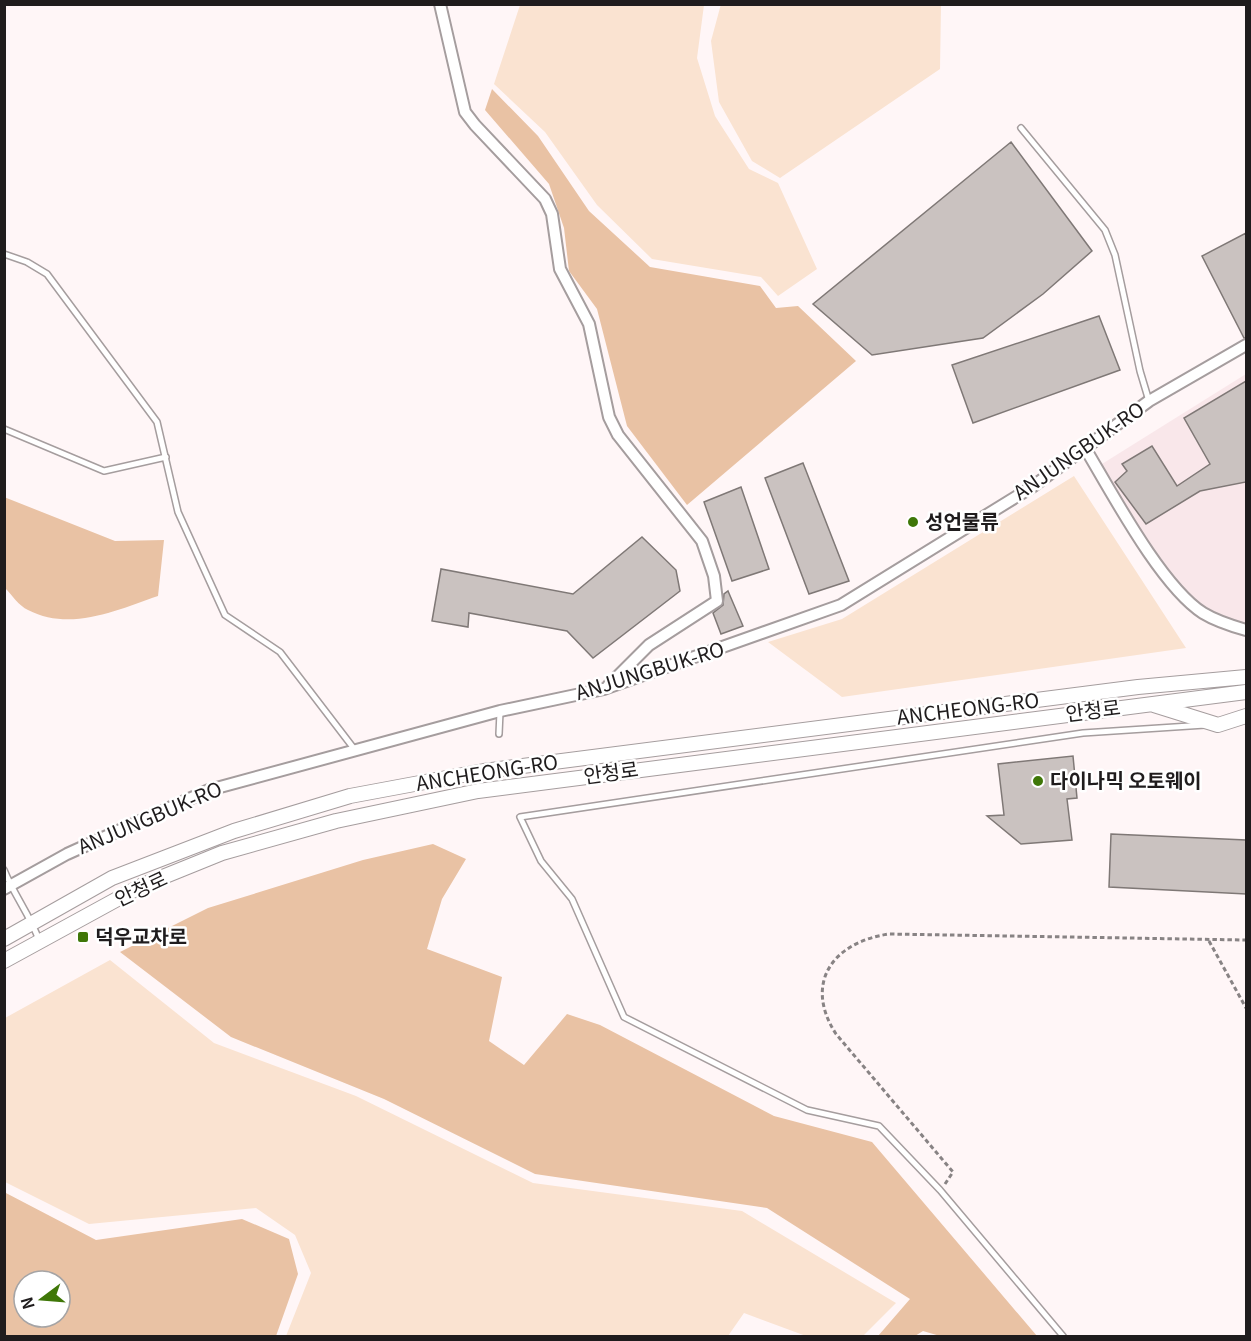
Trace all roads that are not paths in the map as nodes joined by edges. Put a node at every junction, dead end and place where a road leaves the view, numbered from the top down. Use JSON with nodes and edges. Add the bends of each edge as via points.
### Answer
{"nodes":[{"id":1,"x":440,"y":4,"type":"edge"},
{"id":2,"x":1021,"y":128,"type":"dead end"},
{"id":3,"x":4,"y":254,"type":"edge"},
{"id":4,"x":1246,"y":345,"type":"edge"},
{"id":5,"x":1149,"y":401,"type":"junction"},
{"id":6,"x":4,"y":429,"type":"edge"},
{"id":7,"x":1085,"y":448,"type":"junction"},
{"id":8,"x":166,"y":457,"type":"junction"},
{"id":9,"x":1246,"y":630,"type":"edge"},
{"id":10,"x":1246,"y":677,"type":"edge"},
{"id":11,"x":604,"y":689,"type":"junction"},
{"id":12,"x":1246,"y":692,"type":"edge"},
{"id":13,"x":1148,"y":704,"type":"junction"},
{"id":14,"x":500,"y":711,"type":"junction"},
{"id":15,"x":1246,"y":717,"type":"edge"},
{"id":16,"x":1218,"y":725,"type":"junction"},
{"id":17,"x":499,"y":735,"type":"dead end"},
{"id":18,"x":355,"y":750,"type":"junction"},
{"id":19,"x":4,"y":870,"type":"edge"},
{"id":20,"x":7,"y":888,"type":"edge"},
{"id":21,"x":33,"y":921,"type":"junction"},
{"id":22,"x":4,"y":939,"type":"edge"},
{"id":23,"x":39,"y":940,"type":"junction"},
{"id":24,"x":4,"y":961,"type":"edge"},
{"id":25,"x":1063,"y":1336,"type":"edge"}],
"edges":[{"from":1,"to":11,"type":"street","via":[[465,112],[545,199],[552,214],[560,269],[589,324],[609,417],[618,435],[702,541],[714,576],[717,601],[649,645]]},
{"from":2,"to":5,"type":"lane","via":[[1105,230],[1116,255]]},
{"from":3,"to":8,"type":"lane","via":[[41,268],[63,293],[157,422]]},
{"from":4,"to":5,"type":"street","name":"ANJUNGBUK-RO"},
{"from":5,"to":7,"type":"street","name":"ANJUNGBUK-RO"},
{"from":6,"to":8,"type":"lane","via":[[104,471]]},
{"from":7,"to":9,"type":"street","via":[[1170,580],[1202,613]]},
{"from":7,"to":11,"type":"street","name":"ANJUNGBUK-RO","via":[[1032,487],[841,605]]},
{"from":8,"to":18,"type":"lane","via":[[178,513],[225,615],[280,652]]},
{"from":10,"to":21,"type":"street","name":"ANCHEONG-RO","via":[[1138,687],[484,771],[361,794],[234,831],[112,878]]},
{"from":11,"to":14,"type":"street","name":"ANJUNGBUK-RO"},
{"from":12,"to":13,"type":"street","name":"안청로"},
{"from":13,"to":16,"type":"street"},
{"from":13,"to":23,"type":"street","name":"안청로","via":[[478,791],[358,816],[222,853],[143,885]]},
{"from":14,"to":17,"type":"lane"},
{"from":14,"to":18,"type":"street","name":"ANJUNGBUK-RO"},
{"from":15,"to":16,"type":"street"},
{"from":16,"to":25,"type":"lane","via":[[1071,734],[520,817],[541,861],[572,899],[624,1017],[807,1110],[879,1125],[940,1190]]},
{"from":18,"to":20,"type":"street","name":"ANJUNGBUK-RO","via":[[209,790],[67,854]]},
{"from":19,"to":20,"type":"lane"},
{"from":20,"to":21,"type":"lane"},
{"from":21,"to":22,"type":"street","name":"ANCHEONG-RO"},
{"from":21,"to":23,"type":"lane"},
{"from":23,"to":24,"type":"street","name":"안청로"}]}
